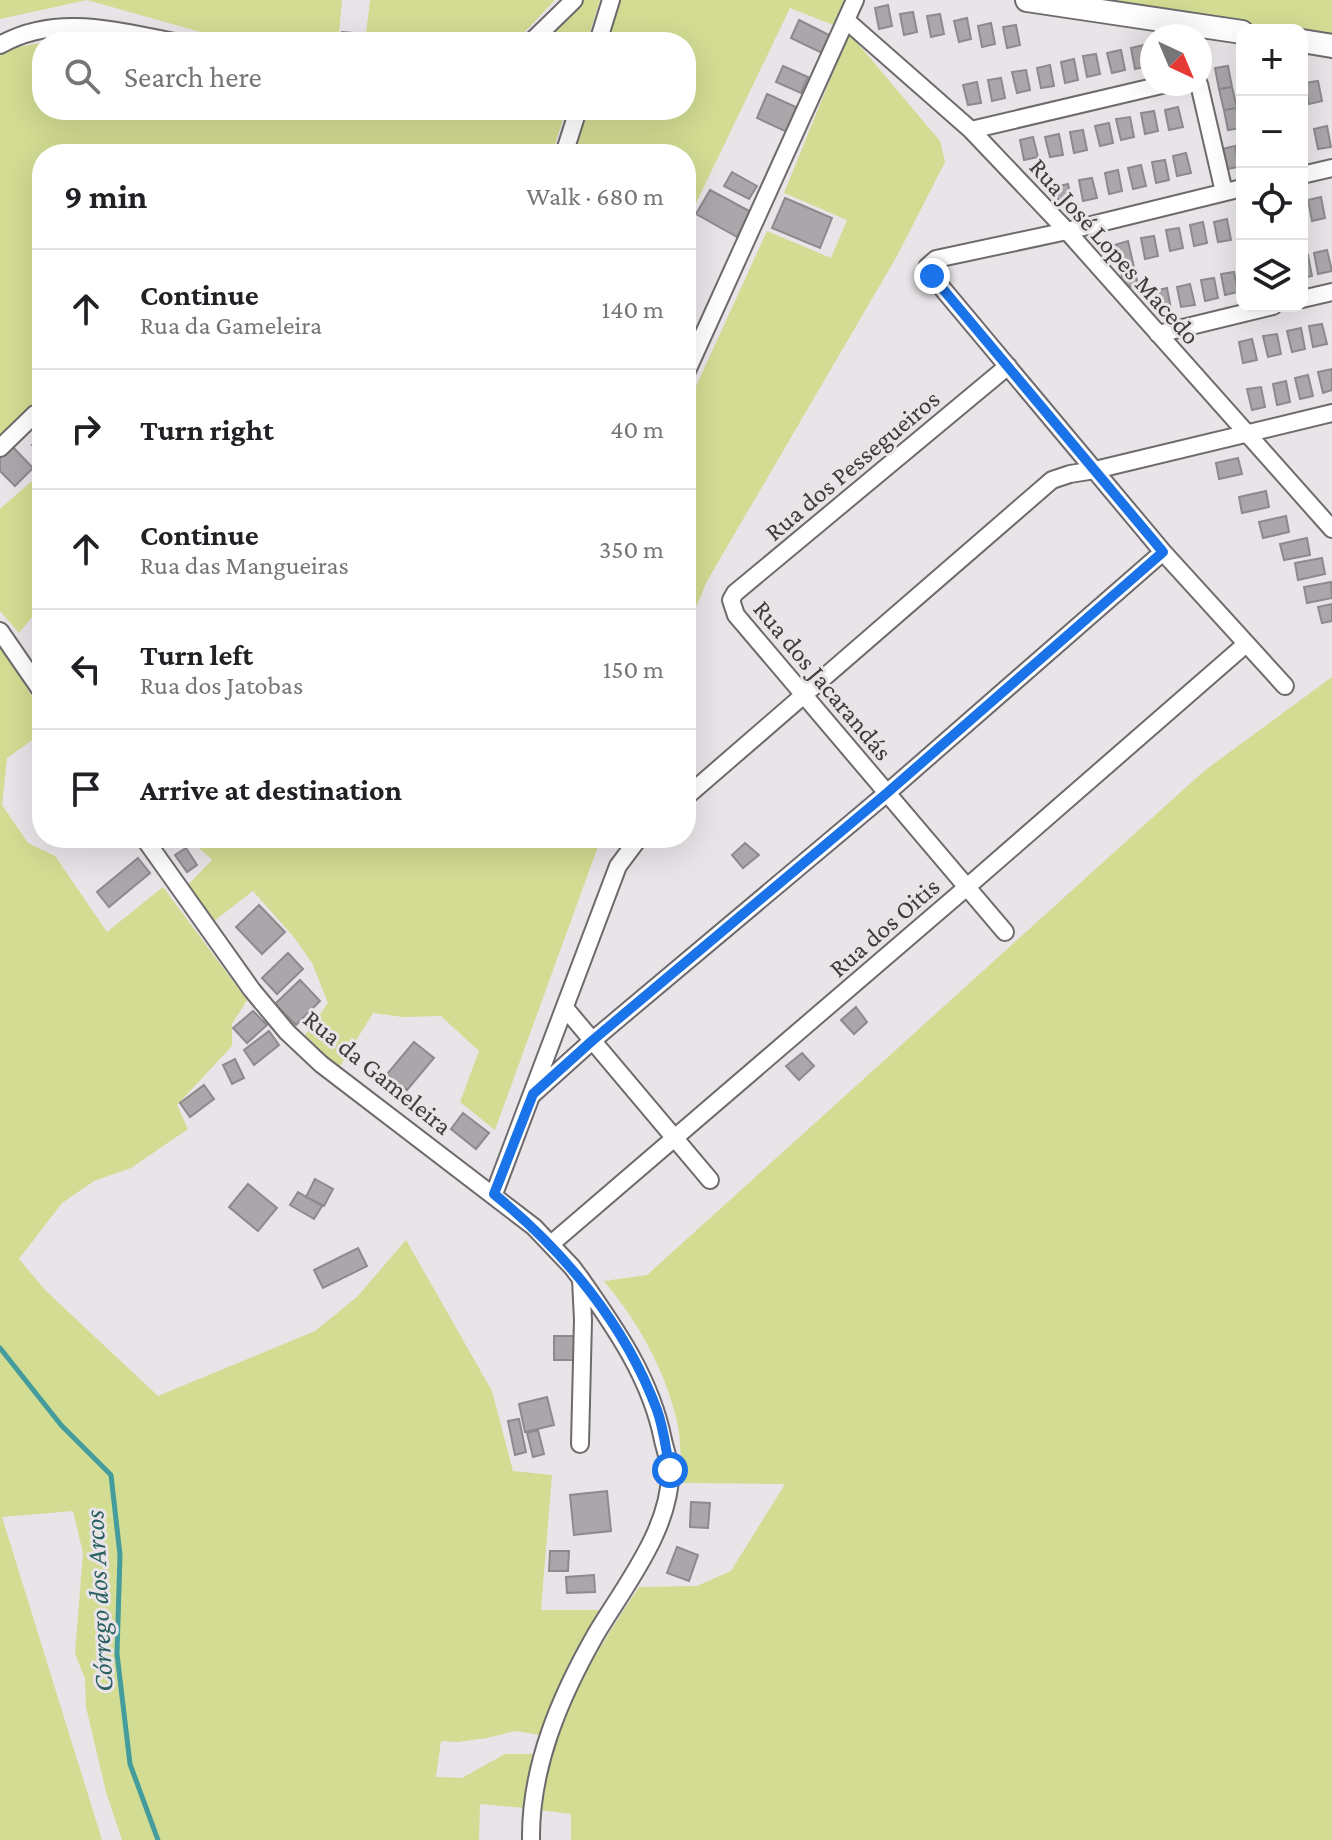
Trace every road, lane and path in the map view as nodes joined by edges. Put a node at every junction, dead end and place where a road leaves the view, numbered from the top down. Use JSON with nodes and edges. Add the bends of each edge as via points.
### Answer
{"nodes":[{"id":1,"x":574,"y":0,"type":"edge"},
{"id":2,"x":611,"y":0,"type":"edge"},
{"id":3,"x":855,"y":0,"type":"edge"},
{"id":4,"x":1027,"y":0,"type":"edge"},
{"id":5,"x":847,"y":21,"type":"junction"},
{"id":6,"x":1154,"y":24,"type":"edge"},
{"id":7,"x":1212,"y":31,"type":"edge"},
{"id":8,"x":123,"y":32,"type":"edge"},
{"id":9,"x":541,"y":32,"type":"edge"},
{"id":10,"x":601,"y":32,"type":"edge"},
{"id":11,"x":1236,"y":32,"type":"edge"},
{"id":12,"x":1308,"y":42,"type":"edge"},
{"id":13,"x":0,"y":45,"type":"edge"},
{"id":14,"x":1332,"y":46,"type":"edge"},
{"id":15,"x":1140,"y":90,"type":"edge"},
{"id":16,"x":1202,"y":96,"type":"edge"},
{"id":17,"x":575,"y":120,"type":"edge"},
{"id":18,"x":971,"y":130,"type":"junction"},
{"id":19,"x":567,"y":144,"type":"edge"},
{"id":20,"x":1332,"y":168,"type":"edge"},
{"id":21,"x":1308,"y":174,"type":"edge"},
{"id":22,"x":1236,"y":189,"type":"edge"},
{"id":23,"x":1224,"y":192,"type":"junction"},
{"id":24,"x":1067,"y":231,"type":"junction"},
{"id":25,"x":1332,"y":292,"type":"edge"},
{"id":26,"x":1308,"y":298,"type":"edge"},
{"id":27,"x":1248,"y":312,"type":"edge"},
{"id":28,"x":1158,"y":334,"type":"junction"},
{"id":29,"x":696,"y":351,"type":"edge"},
{"id":30,"x":1008,"y":366,"type":"junction"},
{"id":31,"x":1332,"y":413,"type":"edge"},
{"id":32,"x":32,"y":417,"type":"edge"},
{"id":33,"x":1248,"y":432,"type":"junction"},
{"id":34,"x":0,"y":448,"type":"edge"},
{"id":35,"x":1095,"y":470,"type":"junction"},
{"id":36,"x":1332,"y":529,"type":"edge"},
{"id":37,"x":1163,"y":552,"type":"junction"},
{"id":38,"x":731,"y":604,"type":"joint"},
{"id":39,"x":0,"y":631,"type":"edge"},
{"id":40,"x":1246,"y":644,"type":"junction"},
{"id":41,"x":32,"y":677,"type":"edge"},
{"id":42,"x":1285,"y":686,"type":"dead end"},
{"id":43,"x":803,"y":694,"type":"junction"},
{"id":44,"x":696,"y":788,"type":"edge"},
{"id":45,"x":887,"y":793,"type":"junction"},
{"id":46,"x":151,"y":848,"type":"edge"},
{"id":47,"x":632,"y":848,"type":"edge"},
{"id":48,"x":967,"y":887,"type":"junction"},
{"id":49,"x":1005,"y":932,"type":"dead end"},
{"id":50,"x":565,"y":1008,"type":"junction"},
{"id":51,"x":593,"y":1040,"type":"junction"},
{"id":52,"x":533,"y":1094,"type":"junction"},
{"id":53,"x":675,"y":1139,"type":"junction"},
{"id":54,"x":710,"y":1180,"type":"dead end"},
{"id":55,"x":494,"y":1194,"type":"junction"},
{"id":56,"x":551,"y":1244,"type":"junction"},
{"id":57,"x":581,"y":1279,"type":"junction"},
{"id":58,"x":580,"y":1444,"type":"dead end"},
{"id":59,"x":531,"y":1840,"type":"edge"}],
"edges":[{"from":1,"to":9,"type":"street"},
{"from":2,"to":10,"type":"street"},
{"from":3,"to":5,"type":"street"},
{"from":4,"to":6,"type":"main road"},
{"from":5,"to":18,"type":"street","name":"Rua José Lopes Macedo"},
{"from":5,"to":29,"type":"street"},
{"from":7,"to":11,"type":"main road"},
{"from":8,"to":13,"type":"street","via":[[87,25],[51,27]]},
{"from":12,"to":14,"type":"main road"},
{"from":15,"to":18,"type":"street"},
{"from":16,"to":23,"type":"street"},
{"from":17,"to":19,"type":"street"},
{"from":18,"to":24,"type":"street","name":"Rua José Lopes Macedo"},
{"from":20,"to":21,"type":"street"},
{"from":22,"to":23,"type":"street"},
{"from":23,"to":24,"type":"street"},
{"from":24,"to":28,"type":"street","name":"Rua José Lopes Macedo"},
{"from":24,"to":30,"type":"street","via":[[930,262],[929,271]]},
{"from":25,"to":26,"type":"street"},
{"from":27,"to":28,"type":"street"},
{"from":28,"to":33,"type":"street","name":"Rua José Lopes Macedo"},
{"from":30,"to":35,"type":"street"},
{"from":30,"to":38,"type":"street","name":"Rua dos Pessegueiros","via":[[735,593]]},
{"from":31,"to":33,"type":"street"},
{"from":32,"to":34,"type":"street"},
{"from":33,"to":35,"type":"street"},
{"from":33,"to":36,"type":"street","name":"Rua José Lopes Macedo"},
{"from":35,"to":37,"type":"street"},
{"from":35,"to":43,"type":"street","via":[[1052,480]]},
{"from":37,"to":40,"type":"street"},
{"from":37,"to":45,"type":"street"},
{"from":38,"to":43,"type":"street","name":"Rua dos Jacarandás"},
{"from":39,"to":41,"type":"street"},
{"from":40,"to":42,"type":"street"},
{"from":40,"to":48,"type":"street","name":"Rua dos Oitis"},
{"from":43,"to":44,"type":"street"},
{"from":43,"to":45,"type":"street","name":"Rua dos Jacarandás"},
{"from":45,"to":48,"type":"street","name":"Rua dos Jacarandás"},
{"from":45,"to":51,"type":"street"},
{"from":46,"to":55,"type":"street","name":"Rua da Gameleira","via":[[287,1032],[321,1064]]},
{"from":47,"to":50,"type":"street","via":[[618,866]]},
{"from":48,"to":49,"type":"street","name":"Rua dos Jacarandás"},
{"from":48,"to":53,"type":"street","name":"Rua dos Oitis"},
{"from":50,"to":51,"type":"street"},
{"from":50,"to":52,"type":"street"},
{"from":51,"to":52,"type":"street"},
{"from":51,"to":53,"type":"street"},
{"from":52,"to":55,"type":"street"},
{"from":53,"to":54,"type":"street"},
{"from":53,"to":56,"type":"street","name":"Rua dos Oitis"},
{"from":55,"to":56,"type":"street","name":"Rua da Gameleira"},
{"from":56,"to":57,"type":"street","name":"Rua da Gameleira"},
{"from":57,"to":58,"type":"street"},
{"from":57,"to":59,"type":"street","name":"Rua da Gameleira","via":[[639,1369],[658,1412],[670,1470],[664,1508],[647,1552],[567,1687],[548,1735],[531,1807]]}]}
